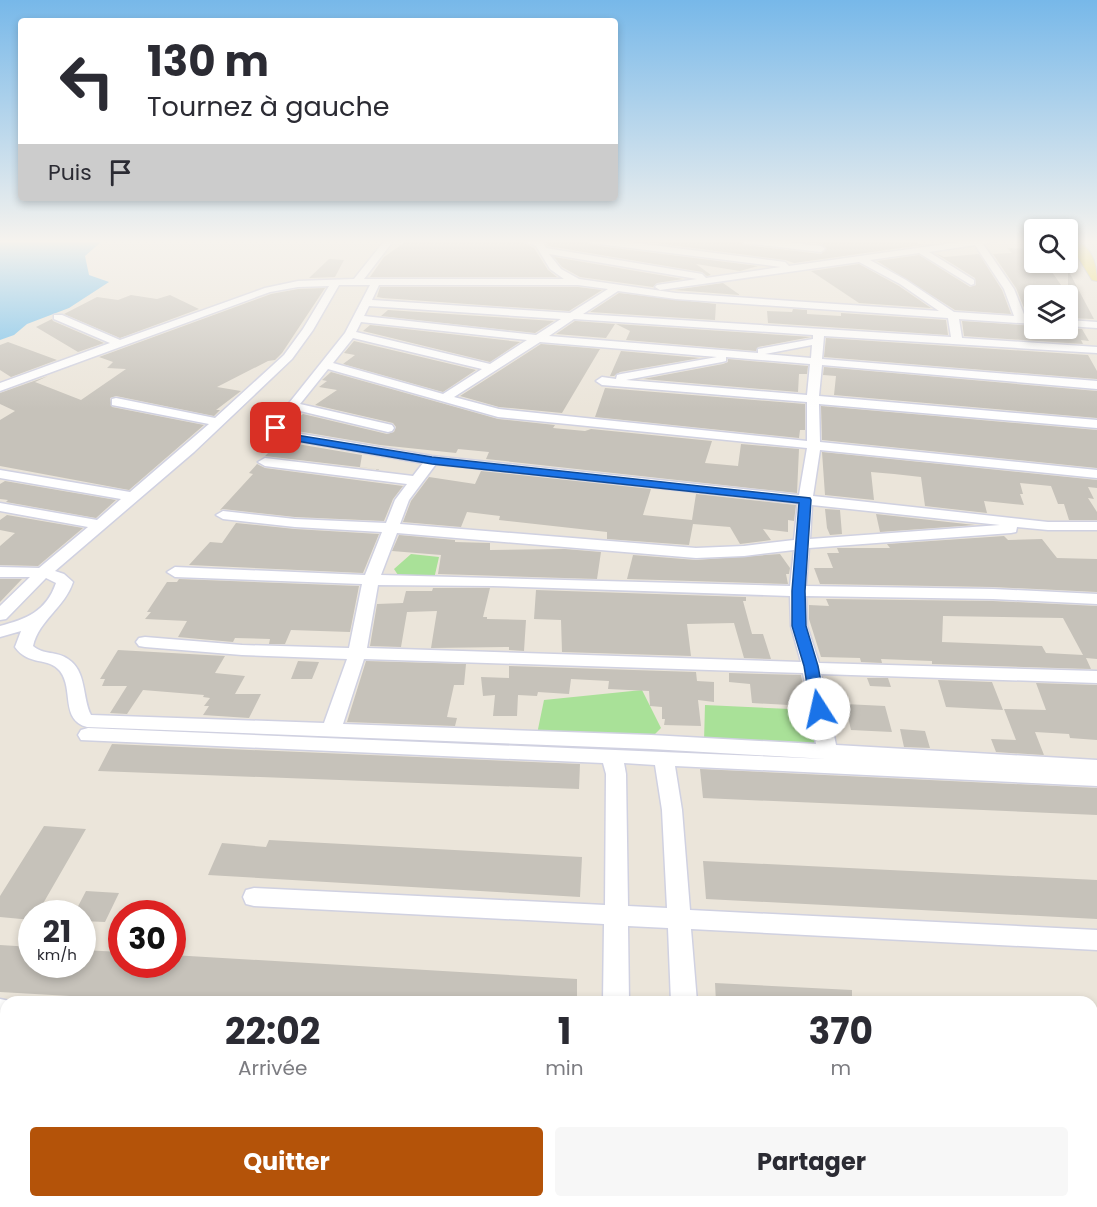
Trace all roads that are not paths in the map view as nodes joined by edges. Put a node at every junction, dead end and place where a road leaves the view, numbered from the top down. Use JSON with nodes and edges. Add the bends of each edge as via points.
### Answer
{"nodes":[{"id":1,"x":250,"y":296,"type":"edge"},
{"id":2,"x":328,"y":296,"type":"edge"},
{"id":3,"x":371,"y":296,"type":"edge"},
{"id":4,"x":602,"y":296,"type":"edge"},
{"id":5,"x":699,"y":296,"type":"edge"},
{"id":6,"x":924,"y":296,"type":"edge"},
{"id":7,"x":1014,"y":296,"type":"edge"},
{"id":8,"x":368,"y":303,"type":"junction"},
{"id":9,"x":768,"y":303,"type":"junction"},
{"id":10,"x":569,"y":316,"type":"junction"},
{"id":11,"x":953,"y":316,"type":"junction"},
{"id":12,"x":58,"y":317,"type":"dead end"},
{"id":13,"x":358,"y":318,"type":"junction"},
{"id":14,"x":1020,"y":320,"type":"junction"},
{"id":15,"x":1024,"y":320,"type":"edge"},
{"id":16,"x":1078,"y":324,"type":"edge"},
{"id":17,"x":1097,"y":325,"type":"edge"},
{"id":18,"x":766,"y":328,"type":"junction"},
{"id":19,"x":350,"y":334,"type":"junction"},
{"id":20,"x":819,"y":336,"type":"junction"},
{"id":21,"x":536,"y":338,"type":"junction"},
{"id":22,"x":957,"y":340,"type":"junction"},
{"id":23,"x":119,"y":343,"type":"junction"},
{"id":24,"x":1097,"y":350,"type":"edge"},
{"id":25,"x":744,"y":355,"type":"junction"},
{"id":26,"x":817,"y":361,"type":"junction"},
{"id":27,"x":325,"y":364,"type":"junction"},
{"id":28,"x":489,"y":367,"type":"junction"},
{"id":29,"x":1097,"y":385,"type":"edge"},
{"id":30,"x":0,"y":387,"type":"edge"},
{"id":31,"x":443,"y":399,"type":"junction"},
{"id":32,"x":813,"y":400,"type":"junction"},
{"id":33,"x":116,"y":402,"type":"dead end"},
{"id":34,"x":292,"y":406,"type":"junction"},
{"id":35,"x":218,"y":422,"type":"junction"},
{"id":36,"x":1097,"y":424,"type":"edge"},
{"id":37,"x":388,"y":428,"type":"dead end"},
{"id":38,"x":814,"y":445,"type":"junction"},
{"id":39,"x":432,"y":460,"type":"junction"},
{"id":40,"x":265,"y":462,"type":"dead end"},
{"id":41,"x":0,"y":474,"type":"edge"},
{"id":42,"x":1097,"y":474,"type":"edge"},
{"id":43,"x":417,"y":481,"type":"junction"},
{"id":44,"x":134,"y":497,"type":"junction"},
{"id":45,"x":805,"y":500,"type":"junction"},
{"id":46,"x":0,"y":507,"type":"edge"},
{"id":47,"x":223,"y":515,"type":"dead end"},
{"id":48,"x":100,"y":525,"type":"junction"},
{"id":49,"x":1048,"y":526,"type":"junction"},
{"id":50,"x":1097,"y":526,"type":"edge"},
{"id":51,"x":392,"y":528,"type":"junction"},
{"id":52,"x":802,"y":544,"type":"junction"},
{"id":53,"x":0,"y":572,"type":"edge"},
{"id":54,"x":175,"y":572,"type":"dead end"},
{"id":55,"x":44,"y":573,"type":"junction"},
{"id":56,"x":371,"y":579,"type":"junction"},
{"id":57,"x":798,"y":591,"type":"junction"},
{"id":58,"x":1097,"y":599,"type":"edge"},
{"id":59,"x":0,"y":615,"type":"edge"},
{"id":60,"x":36,"y":621,"type":"junction"},
{"id":61,"x":0,"y":632,"type":"edge"},
{"id":62,"x":145,"y":642,"type":"dead end"},
{"id":63,"x":357,"y":654,"type":"junction"},
{"id":64,"x":811,"y":666,"type":"junction"},
{"id":65,"x":1097,"y":677,"type":"edge"},
{"id":66,"x":331,"y":730,"type":"junction"},
{"id":67,"x":88,"y":735,"type":"dead end"},
{"id":68,"x":827,"y":752,"type":"junction"},
{"id":69,"x":612,"y":756,"type":"junction"},
{"id":70,"x":664,"y":758,"type":"junction"},
{"id":71,"x":1097,"y":767,"type":"edge"},
{"id":72,"x":1097,"y":779,"type":"edge"},
{"id":73,"x":254,"y":897,"type":"dead end"},
{"id":74,"x":616,"y":915,"type":"junction"},
{"id":75,"x":679,"y":920,"type":"junction"},
{"id":76,"x":1097,"y":940,"type":"edge"},
{"id":77,"x":616,"y":996,"type":"edge"},
{"id":78,"x":684,"y":996,"type":"edge"}],
"edges":[{"from":1,"to":23,"type":"street"},
{"from":2,"to":35,"type":"street","via":[[288,357]]},
{"from":3,"to":8,"type":"street"},
{"from":4,"to":10,"type":"street"},
{"from":5,"to":9,"type":"street"},
{"from":6,"to":11,"type":"street"},
{"from":7,"to":14,"type":"street"},
{"from":8,"to":10,"type":"street"},
{"from":8,"to":13,"type":"street"},
{"from":9,"to":11,"type":"street"},
{"from":9,"to":18,"type":"street"},
{"from":10,"to":18,"type":"street"},
{"from":10,"to":21,"type":"street"},
{"from":11,"to":14,"type":"street"},
{"from":11,"to":22,"type":"street"},
{"from":12,"to":23,"type":"street"},
{"from":13,"to":19,"type":"street"},
{"from":13,"to":21,"type":"street"},
{"from":14,"to":15,"type":"street"},
{"from":16,"to":17,"type":"street"},
{"from":18,"to":20,"type":"street"},
{"from":19,"to":27,"type":"street"},
{"from":19,"to":28,"type":"street"},
{"from":20,"to":22,"type":"street"},
{"from":20,"to":25,"type":"street"},
{"from":20,"to":26,"type":"street"},
{"from":21,"to":25,"type":"street"},
{"from":21,"to":28,"type":"street"},
{"from":22,"to":24,"type":"street"},
{"from":23,"to":30,"type":"street"},
{"from":25,"to":26,"type":"street"},
{"from":25,"to":32,"type":"street","via":[[602,381]]},
{"from":26,"to":29,"type":"street"},
{"from":26,"to":32,"type":"street"},
{"from":27,"to":31,"type":"street"},
{"from":27,"to":34,"type":"street"},
{"from":28,"to":31,"type":"street"},
{"from":31,"to":38,"type":"street","via":[[498,413]]},
{"from":32,"to":36,"type":"street"},
{"from":32,"to":38,"type":"street"},
{"from":33,"to":35,"type":"street"},
{"from":34,"to":37,"type":"street"},
{"from":34,"to":39,"type":"street","via":[[276,428],[279,434]]},
{"from":35,"to":44,"type":"street"},
{"from":38,"to":42,"type":"street"},
{"from":38,"to":45,"type":"street"},
{"from":39,"to":43,"type":"street"},
{"from":39,"to":45,"type":"street"},
{"from":40,"to":43,"type":"street"},
{"from":41,"to":44,"type":"street"},
{"from":43,"to":51,"type":"street","via":[[402,500]]},
{"from":44,"to":48,"type":"street"},
{"from":45,"to":49,"type":"street"},
{"from":45,"to":52,"type":"street"},
{"from":46,"to":48,"type":"street"},
{"from":47,"to":51,"type":"street"},
{"from":48,"to":55,"type":"street"},
{"from":49,"to":50,"type":"street"},
{"from":49,"to":52,"type":"street"},
{"from":51,"to":52,"type":"street","via":[[696,553],[744,552]]},
{"from":51,"to":56,"type":"street"},
{"from":52,"to":57,"type":"street"},
{"from":53,"to":55,"type":"street"},
{"from":54,"to":56,"type":"street"},
{"from":55,"to":59,"type":"street"},
{"from":55,"to":60,"type":"street","via":[[65,582],[63,591]]},
{"from":56,"to":57,"type":"street"},
{"from":56,"to":63,"type":"street"},
{"from":57,"to":58,"type":"street"},
{"from":57,"to":64,"type":"street","via":[[799,626]]},
{"from":60,"to":61,"type":"street"},
{"from":60,"to":66,"type":"street","via":[[24,647],[35,657],[54,659],[66,666],[81,717],[87,721]]},
{"from":62,"to":63,"type":"street"},
{"from":63,"to":64,"type":"street"},
{"from":63,"to":66,"type":"street"},
{"from":64,"to":65,"type":"street"},
{"from":64,"to":68,"type":"street"},
{"from":66,"to":68,"type":"street"},
{"from":67,"to":69,"type":"street"},
{"from":68,"to":71,"type":"street"},
{"from":69,"to":70,"type":"street"},
{"from":69,"to":74,"type":"street","via":[[616,774]]},
{"from":70,"to":72,"type":"street"},
{"from":70,"to":75,"type":"street","via":[[672,810]]},
{"from":73,"to":74,"type":"street"},
{"from":74,"to":75,"type":"street"},
{"from":74,"to":77,"type":"street"},
{"from":75,"to":76,"type":"street"},
{"from":75,"to":78,"type":"street"}]}
